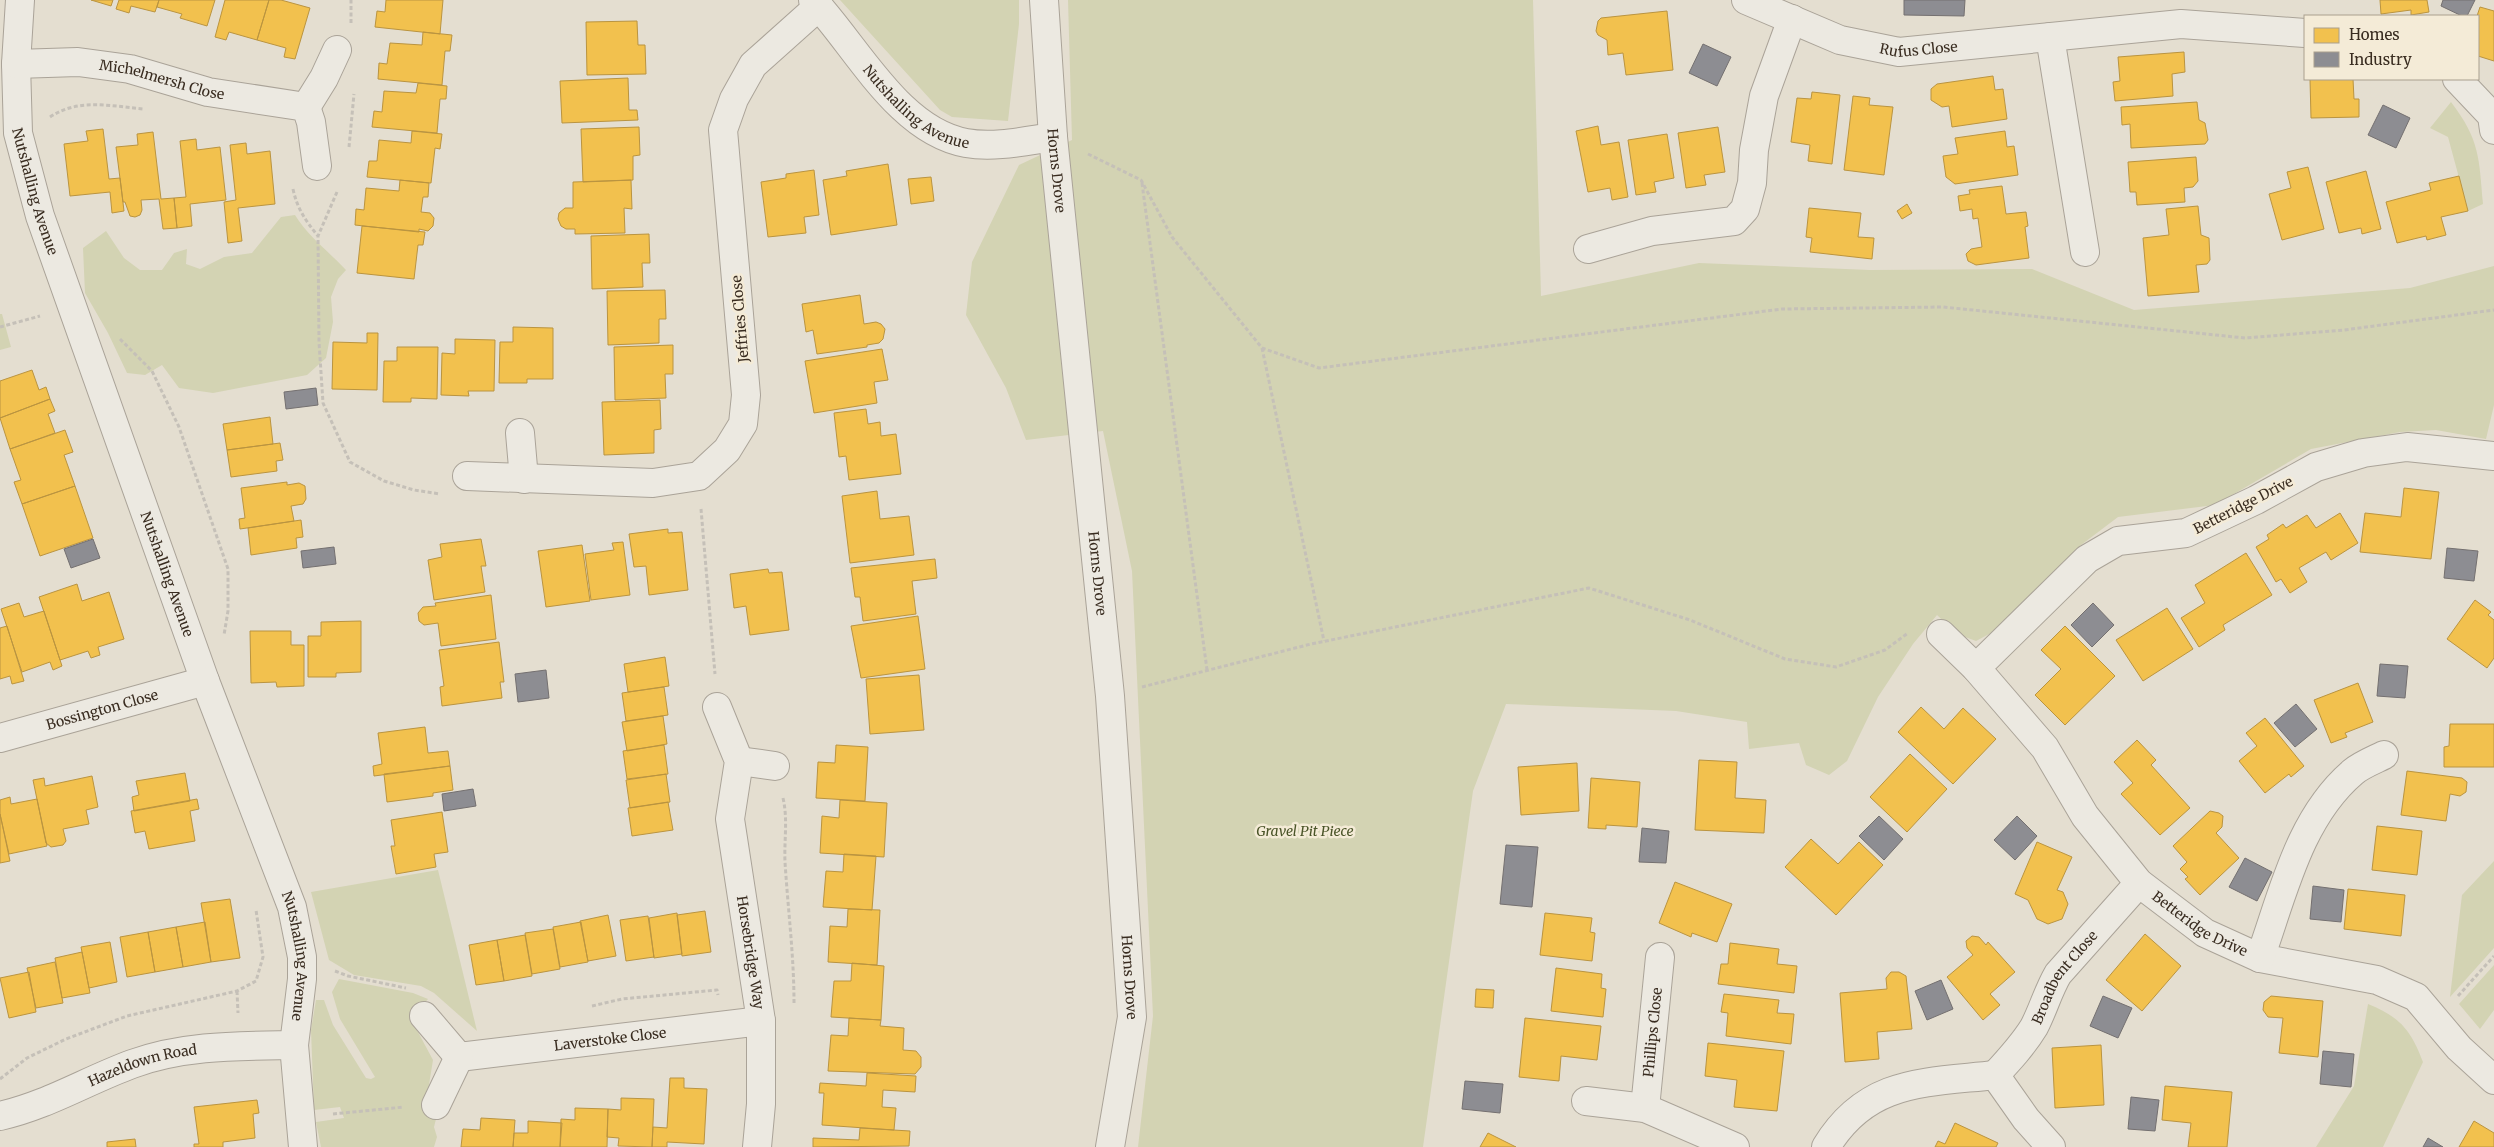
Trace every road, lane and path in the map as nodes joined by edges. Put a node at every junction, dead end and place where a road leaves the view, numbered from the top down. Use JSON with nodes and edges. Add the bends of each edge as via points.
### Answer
{"nodes":[{"id":1,"x":20,"y":0,"type":"edge"},
{"id":2,"x":351,"y":0,"type":"edge"},
{"id":3,"x":1044,"y":0,"type":"edge"},
{"id":4,"x":1746,"y":0,"type":"edge"},
{"id":5,"x":816,"y":3,"type":"edge"},
{"id":6,"x":1792,"y":19,"type":"junction"},
{"id":7,"x":2304,"y":33,"type":"edge"},
{"id":8,"x":2050,"y":38,"type":"junction"},
{"id":9,"x":344,"y":41,"type":"joint"},
{"id":10,"x":16,"y":64,"type":"junction"},
{"id":11,"x":2458,"y":80,"type":"edge"},
{"id":12,"x":353,"y":90,"type":"dead end"},
{"id":13,"x":306,"y":107,"type":"junction"},
{"id":14,"x":151,"y":110,"type":"dead end"},
{"id":15,"x":2493,"y":120,"type":"edge"},
{"id":16,"x":18,"y":133,"type":"junction"},
{"id":17,"x":1054,"y":137,"type":"junction"},
{"id":18,"x":348,"y":150,"type":"dead end"},
{"id":19,"x":317,"y":166,"type":"dead end"},
{"id":20,"x":1142,"y":180,"type":"junction"},
{"id":21,"x":339,"y":185,"type":"dead end"},
{"id":22,"x":293,"y":187,"type":"dead end"},
{"id":23,"x":318,"y":236,"type":"junction"},
{"id":24,"x":1588,"y":249,"type":"dead end"},
{"id":25,"x":2085,"y":252,"type":"dead end"},
{"id":26,"x":72,"y":308,"type":"junction"},
{"id":27,"x":2494,"y":310,"type":"edge"},
{"id":28,"x":0,"y":327,"type":"edge"},
{"id":29,"x":119,"y":338,"type":"dead end"},
{"id":30,"x":1262,"y":348,"type":"junction"},
{"id":31,"x":520,"y":434,"type":"dead end"},
{"id":32,"x":2494,"y":456,"type":"edge"},
{"id":33,"x":467,"y":476,"type":"joint"},
{"id":34,"x":699,"y":476,"type":"junction"},
{"id":35,"x":524,"y":479,"type":"junction"},
{"id":36,"x":1941,"y":634,"type":"joint"},
{"id":37,"x":223,"y":639,"type":"dead end"},
{"id":38,"x":1324,"y":641,"type":"junction"},
{"id":39,"x":1976,"y":668,"type":"junction"},
{"id":40,"x":1207,"y":670,"type":"junction"},
{"id":41,"x":205,"y":681,"type":"junction"},
{"id":42,"x":1110,"y":696,"type":"junction"},
{"id":43,"x":717,"y":707,"type":"joint"},
{"id":44,"x":0,"y":738,"type":"edge"},
{"id":45,"x":2384,"y":755,"type":"dead end"},
{"id":46,"x":739,"y":761,"type":"junction"},
{"id":47,"x":775,"y":766,"type":"joint"},
{"id":48,"x":2139,"y":883,"type":"junction"},
{"id":49,"x":254,"y":902,"type":"dead end"},
{"id":50,"x":2494,"y":956,"type":"edge"},
{"id":51,"x":302,"y":957,"type":"junction"},
{"id":52,"x":1660,"y":957,"type":"dead end"},
{"id":53,"x":2260,"y":958,"type":"junction"},
{"id":54,"x":794,"y":1011,"type":"dead end"},
{"id":55,"x":424,"y":1016,"type":"joint"},
{"id":56,"x":2437,"y":1020,"type":"junction"},
{"id":57,"x":761,"y":1021,"type":"junction"},
{"id":58,"x":294,"y":1045,"type":"junction"},
{"id":59,"x":459,"y":1056,"type":"junction"},
{"id":60,"x":1995,"y":1075,"type":"junction"},
{"id":61,"x":0,"y":1078,"type":"edge"},
{"id":62,"x":2494,"y":1080,"type":"edge"},
{"id":63,"x":1586,"y":1101,"type":"dead end"},
{"id":64,"x":436,"y":1105,"type":"joint"},
{"id":65,"x":1645,"y":1108,"type":"junction"},
{"id":66,"x":0,"y":1116,"type":"edge"},
{"id":67,"x":300,"y":1117,"type":"junction"},
{"id":68,"x":304,"y":1147,"type":"edge"},
{"id":69,"x":757,"y":1147,"type":"edge"},
{"id":70,"x":1110,"y":1147,"type":"edge"},
{"id":71,"x":1735,"y":1147,"type":"edge"},
{"id":72,"x":1826,"y":1147,"type":"edge"},
{"id":73,"x":2051,"y":1147,"type":"edge"}],
"edges":[{"from":1,"to":10,"type":"street","name":"Nutshalling Avenue"},
{"from":2,"to":9,"type":"path"},
{"from":3,"to":17,"type":"street","name":"Horns Drove"},
{"from":4,"to":6,"type":"street","name":"Rufus Close"},
{"from":5,"to":17,"type":"street","name":"Nutshalling Avenue","via":[[910,116],[942,137],[968,144],[997,145]]},
{"from":5,"to":34,"type":"street","name":"Jeffries Close","via":[[753,66],[734,99],[723,130],[746,395],[742,424],[734,439]]},
{"from":6,"to":8,"type":"street","name":"Rufus Close","via":[[1840,40],[1899,52]]},
{"from":6,"to":24,"type":"street","via":[[1764,96],[1754,150],[1752,183],[1745,209],[1734,221],[1652,231]]},
{"from":7,"to":8,"type":"street","name":"Rufus Close","via":[[2181,24]]},
{"from":8,"to":25,"type":"street"},
{"from":9,"to":13,"type":"street"},
{"from":10,"to":13,"type":"street","name":"Michelmersh Close","via":[[78,62],[130,69],[208,92]]},
{"from":10,"to":16,"type":"street","name":"Nutshalling Avenue"},
{"from":11,"to":15,"type":"street"},
{"from":12,"to":18,"type":"path"},
{"from":13,"to":19,"type":"street"},
{"from":14,"to":16,"type":"path","via":[[82,104],[61,109]]},
{"from":16,"to":26,"type":"street","name":"Nutshalling Avenue","via":[[40,216]]},
{"from":17,"to":20,"type":"path"},
{"from":17,"to":42,"type":"street","name":"Horns Drove"},
{"from":20,"to":30,"type":"path","via":[[1172,237]]},
{"from":20,"to":40,"type":"path"},
{"from":21,"to":23,"type":"path"},
{"from":22,"to":23,"type":"path","via":[[296,204]]},
{"from":23,"to":33,"type":"path","via":[[318,322],[323,403],[350,462],[384,481],[442,494]]},
{"from":26,"to":28,"type":"path"},
{"from":26,"to":41,"type":"street","name":"Nutshalling Avenue"},
{"from":27,"to":30,"type":"path","via":[[2344,330],[2245,338],[1943,307],[1782,309],[1319,368]]},
{"from":29,"to":37,"type":"path","via":[[152,371],[175,419],[225,560],[228,611]]},
{"from":30,"to":38,"type":"path"},
{"from":31,"to":35,"type":"street"},
{"from":32,"to":39,"type":"street","name":"Betteridge Drive","via":[[2408,447],[2363,453],[2316,467],[2186,533],[2118,541],[2087,559]]},
{"from":33,"to":35,"type":"street"},
{"from":34,"to":35,"type":"street","via":[[654,483]]},
{"from":34,"to":43,"type":"path"},
{"from":36,"to":38,"type":"path","via":[[1927,620],[1885,650],[1836,667],[1785,659],[1690,620],[1589,588]]},
{"from":36,"to":39,"type":"street","name":"Betteridge Drive"},
{"from":38,"to":40,"type":"path"},
{"from":39,"to":48,"type":"street","name":"Betteridge Drive","via":[[2044,748],[2085,816]]},
{"from":40,"to":42,"type":"path"},
{"from":41,"to":44,"type":"street","name":"Bossington Close"},
{"from":41,"to":51,"type":"street","name":"Nutshalling Avenue","via":[[292,907]]},
{"from":42,"to":70,"type":"street","name":"Horns Drove","via":[[1132,1017]]},
{"from":43,"to":46,"type":"street"},
{"from":45,"to":53,"type":"street","via":[[2354,771],[2322,806],[2299,847]]},
{"from":46,"to":47,"type":"street"},
{"from":46,"to":57,"type":"street","name":"Horsebridge Way","via":[[730,819]]},
{"from":47,"to":54,"type":"path","via":[[786,810],[784,850],[794,954]]},
{"from":48,"to":53,"type":"street","name":"Betteridge Drive","via":[[2205,933]]},
{"from":48,"to":60,"type":"street","name":"Broadbent Close","via":[[2058,974],[2049,988],[2035,1026]]},
{"from":49,"to":61,"type":"path","via":[[263,957],[256,981],[237,991],[128,1016],[66,1039],[27,1058]]},
{"from":50,"to":56,"type":"path"},
{"from":51,"to":55,"type":"path","via":[[348,976],[419,990],[433,998]]},
{"from":51,"to":58,"type":"street","name":"Nutshalling Avenue"},
{"from":52,"to":65,"type":"street","name":"Phillips Close"},
{"from":53,"to":56,"type":"street","name":"Betteridge Drive","via":[[2377,980],[2416,997]]},
{"from":55,"to":59,"type":"street"},
{"from":56,"to":62,"type":"street","name":"Betteridge Drive","via":[[2459,1048]]},
{"from":57,"to":59,"type":"street","name":"Laverstoke Close"},
{"from":57,"to":69,"type":"street","name":"Horsebridge Way","via":[[761,1104]]},
{"from":58,"to":66,"type":"street","name":"Hazeldown Road","via":[[201,1047],[175,1053],[132,1064],[29,1110]]},
{"from":58,"to":67,"type":"street","name":"Nutshalling Avenue"},
{"from":59,"to":64,"type":"street"},
{"from":60,"to":72,"type":"street","via":[[1907,1085],[1869,1101],[1838,1128]]},
{"from":60,"to":73,"type":"street","via":[[2026,1120]]},
{"from":63,"to":65,"type":"street"},
{"from":64,"to":67,"type":"path"},
{"from":65,"to":71,"type":"street"},
{"from":67,"to":68,"type":"street","name":"Nutshalling Avenue"}]}
